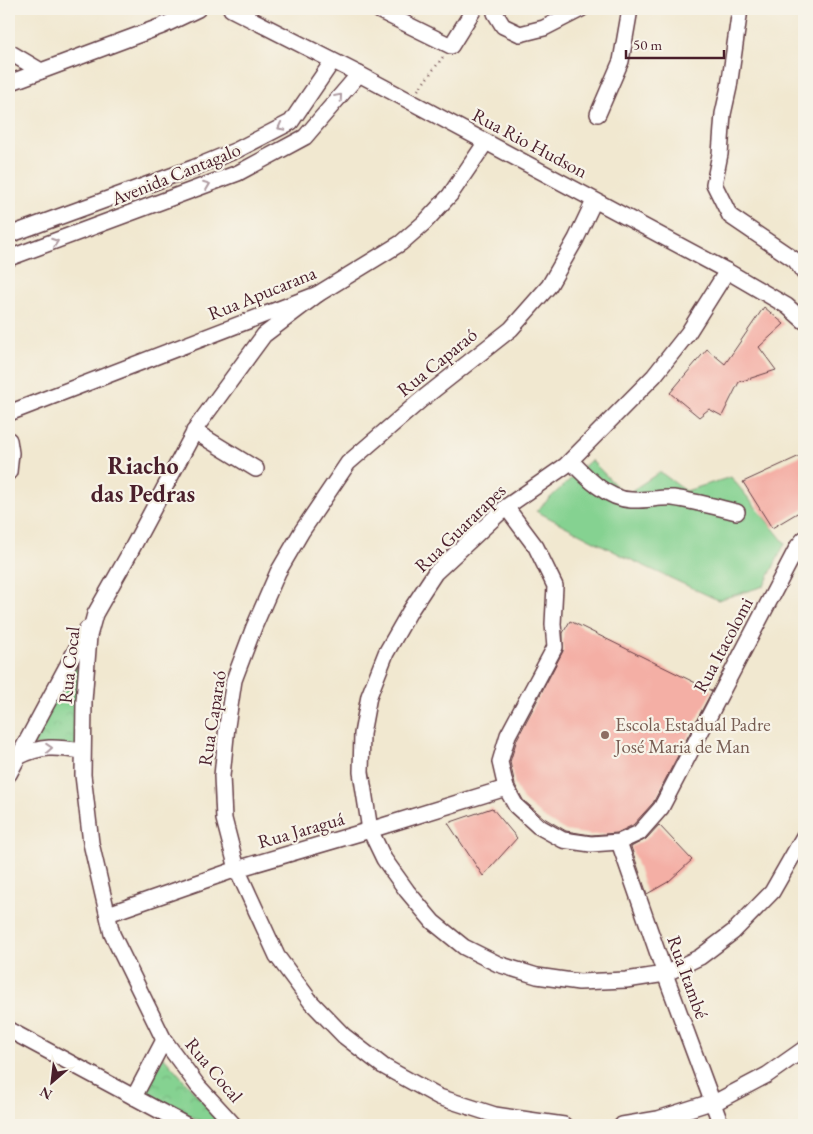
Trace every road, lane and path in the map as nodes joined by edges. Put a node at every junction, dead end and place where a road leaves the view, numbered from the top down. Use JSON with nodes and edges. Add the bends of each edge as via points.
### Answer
{"nodes":[{"id":1,"x":198,"y":9,"type":"edge"},
{"id":2,"x":231,"y":9,"type":"edge"},
{"id":3,"x":474,"y":9,"type":"edge"},
{"id":4,"x":496,"y":9,"type":"edge"},
{"id":5,"x":581,"y":9,"type":"edge"},
{"id":6,"x":630,"y":9,"type":"edge"},
{"id":7,"x":740,"y":9,"type":"edge"},
{"id":8,"x":380,"y":11,"type":"dead end"},
{"id":9,"x":452,"y":46,"type":"junction"},
{"id":10,"x":9,"y":52,"type":"edge"},
{"id":11,"x":332,"y":62,"type":"junction"},
{"id":12,"x":41,"y":70,"type":"junction"},
{"id":13,"x":359,"y":74,"type":"junction"},
{"id":14,"x":9,"y":83,"type":"edge"},
{"id":15,"x":410,"y":102,"type":"junction"},
{"id":16,"x":598,"y":114,"type":"dead end"},
{"id":17,"x":486,"y":142,"type":"junction"},
{"id":18,"x":594,"y":201,"type":"junction"},
{"id":19,"x":9,"y":235,"type":"edge"},
{"id":20,"x":9,"y":258,"type":"edge"},
{"id":21,"x":727,"y":271,"type":"junction"},
{"id":22,"x":804,"y":273,"type":"edge"},
{"id":23,"x":318,"y":294,"type":"junction"},
{"id":24,"x":804,"y":321,"type":"edge"},
{"id":25,"x":9,"y":414,"type":"edge"},
{"id":26,"x":194,"y":431,"type":"junction"},
{"id":27,"x":9,"y":440,"type":"edge"},
{"id":28,"x":571,"y":461,"type":"junction"},
{"id":29,"x":256,"y":469,"type":"dead end"},
{"id":30,"x":9,"y":472,"type":"edge"},
{"id":31,"x":506,"y":507,"type":"junction"},
{"id":32,"x":737,"y":512,"type":"dead end"},
{"id":33,"x":804,"y":538,"type":"edge"},
{"id":34,"x":95,"y":614,"type":"junction"},
{"id":35,"x":82,"y":751,"type":"junction"},
{"id":36,"x":18,"y":757,"type":"junction"},
{"id":37,"x":9,"y":774,"type":"edge"},
{"id":38,"x":506,"y":788,"type":"junction"},
{"id":39,"x":370,"y":830,"type":"junction"},
{"id":40,"x":619,"y":842,"type":"junction"},
{"id":41,"x":802,"y":844,"type":"edge"},
{"id":42,"x":237,"y":869,"type":"junction"},
{"id":43,"x":108,"y":914,"type":"junction"},
{"id":44,"x":665,"y":974,"type":"junction"},
{"id":45,"x":9,"y":1030,"type":"edge"},
{"id":46,"x":164,"y":1040,"type":"junction"},
{"id":47,"x":804,"y":1049,"type":"edge"},
{"id":48,"x":134,"y":1097,"type":"junction"},
{"id":49,"x":714,"y":1103,"type":"junction"},
{"id":50,"x":186,"y":1125,"type":"edge"},
{"id":51,"x":234,"y":1125,"type":"edge"},
{"id":52,"x":564,"y":1125,"type":"edge"},
{"id":53,"x":622,"y":1125,"type":"edge"},
{"id":54,"x":721,"y":1125,"type":"edge"}],
"edges":[{"from":1,"to":12,"type":"street","via":[[162,26]]},
{"from":2,"to":11,"type":"street","name":"Rua Rio Hudson"},
{"from":3,"to":9,"type":"street"},
{"from":4,"to":5,"type":"street","via":[[503,26],[520,34],[544,28]]},
{"from":6,"to":16,"type":"street","via":[[621,61]]},
{"from":7,"to":22,"type":"street","via":[[714,184],[730,216],[795,260]]},
{"from":8,"to":9,"type":"street"},
{"from":9,"to":15,"type":"path"},
{"from":10,"to":12,"type":"street"},
{"from":11,"to":13,"type":"street","name":"Rua Rio Hudson"},
{"from":11,"to":19,"type":"street","name":"Avenida Cantagalo","one_way":true,"via":[[291,122],[193,168]]},
{"from":12,"to":14,"type":"street"},
{"from":13,"to":15,"type":"street","name":"Rua Rio Hudson"},
{"from":20,"to":13,"type":"street","name":"Avenida Cantagalo","one_way":true,"via":[[238,173],[305,137]]},
{"from":15,"to":17,"type":"street","name":"Rua Rio Hudson"},
{"from":17,"to":18,"type":"street","name":"Rua Rio Hudson"},
{"from":17,"to":23,"type":"street","name":"Rua Apucarana","via":[[450,195],[425,222],[400,243]]},
{"from":18,"to":21,"type":"street","name":"Rua Rio Hudson"},
{"from":18,"to":42,"type":"street","name":"Rua Caparaó","via":[[549,286],[511,329],[348,463],[278,572],[234,680],[227,726],[222,776],[224,819]]},
{"from":21,"to":24,"type":"street","name":"Rua Rio Hudson","via":[[787,306]]},
{"from":21,"to":28,"type":"street","name":"Rua Guararapes","via":[[688,333],[654,376]]},
{"from":23,"to":25,"type":"street","name":"Rua Apucarana"},
{"from":23,"to":26,"type":"street","name":"Rua Cocal","via":[[264,335]]},
{"from":26,"to":29,"type":"street"},
{"from":26,"to":34,"type":"street","name":"Rua Cocal"},
{"from":27,"to":30,"type":"street"},
{"from":28,"to":31,"type":"street","name":"Rua Guararapes"},
{"from":28,"to":32,"type":"street","via":[[602,489],[624,499],[670,498]]},
{"from":31,"to":38,"type":"street","name":"Rua Itacolomi","via":[[536,547],[555,586],[555,647],[508,735],[500,762]]},
{"from":31,"to":39,"type":"street","name":"Rua Guararapes","via":[[435,573],[386,653],[369,696],[362,734],[361,772]]},
{"from":33,"to":40,"type":"street","name":"Rua Itacolomi","via":[[661,808],[639,833]]},
{"from":34,"to":35,"type":"street","name":"Rua Cocal","via":[[89,636]]},
{"from":34,"to":36,"type":"street"},
{"from":36,"to":35,"type":"street","one_way":true,"via":[[32,750],[55,747]]},
{"from":35,"to":43,"type":"street","name":"Rua Cocal","via":[[91,844]]},
{"from":36,"to":37,"type":"street"},
{"from":38,"to":39,"type":"street","name":"Rua Jaraguá"},
{"from":38,"to":40,"type":"street","name":"Rua Itacolomi","via":[[516,806],[538,826],[563,840],[591,844]]},
{"from":39,"to":42,"type":"street","name":"Rua Jaraguá"},
{"from":39,"to":44,"type":"street","name":"Rua Guararapes","via":[[384,859],[433,922],[464,947],[498,964],[537,976],[579,982]]},
{"from":40,"to":44,"type":"street","name":"Rua Itambé"},
{"from":41,"to":44,"type":"street","name":"Rua Guararapes","via":[[772,892],[752,914],[700,957]]},
{"from":42,"to":43,"type":"street","name":"Rua Jaraguá"},
{"from":42,"to":52,"type":"street","name":"Rua Caparaó","via":[[277,956],[305,994],[344,1036],[383,1066],[439,1097],[495,1114]]},
{"from":43,"to":46,"type":"street","name":"Rua Cocal","via":[[112,934]]},
{"from":44,"to":49,"type":"street","name":"Rua Itambé"},
{"from":45,"to":48,"type":"street"},
{"from":46,"to":48,"type":"street","name":"Rua Cocal"},
{"from":46,"to":51,"type":"street","name":"Rua Cocal","via":[[198,1086]]},
{"from":47,"to":49,"type":"street","via":[[767,1075]]},
{"from":48,"to":50,"type":"street"},
{"from":49,"to":53,"type":"street","via":[[658,1120]]},
{"from":49,"to":54,"type":"street","name":"Rua Itambé"}]}
